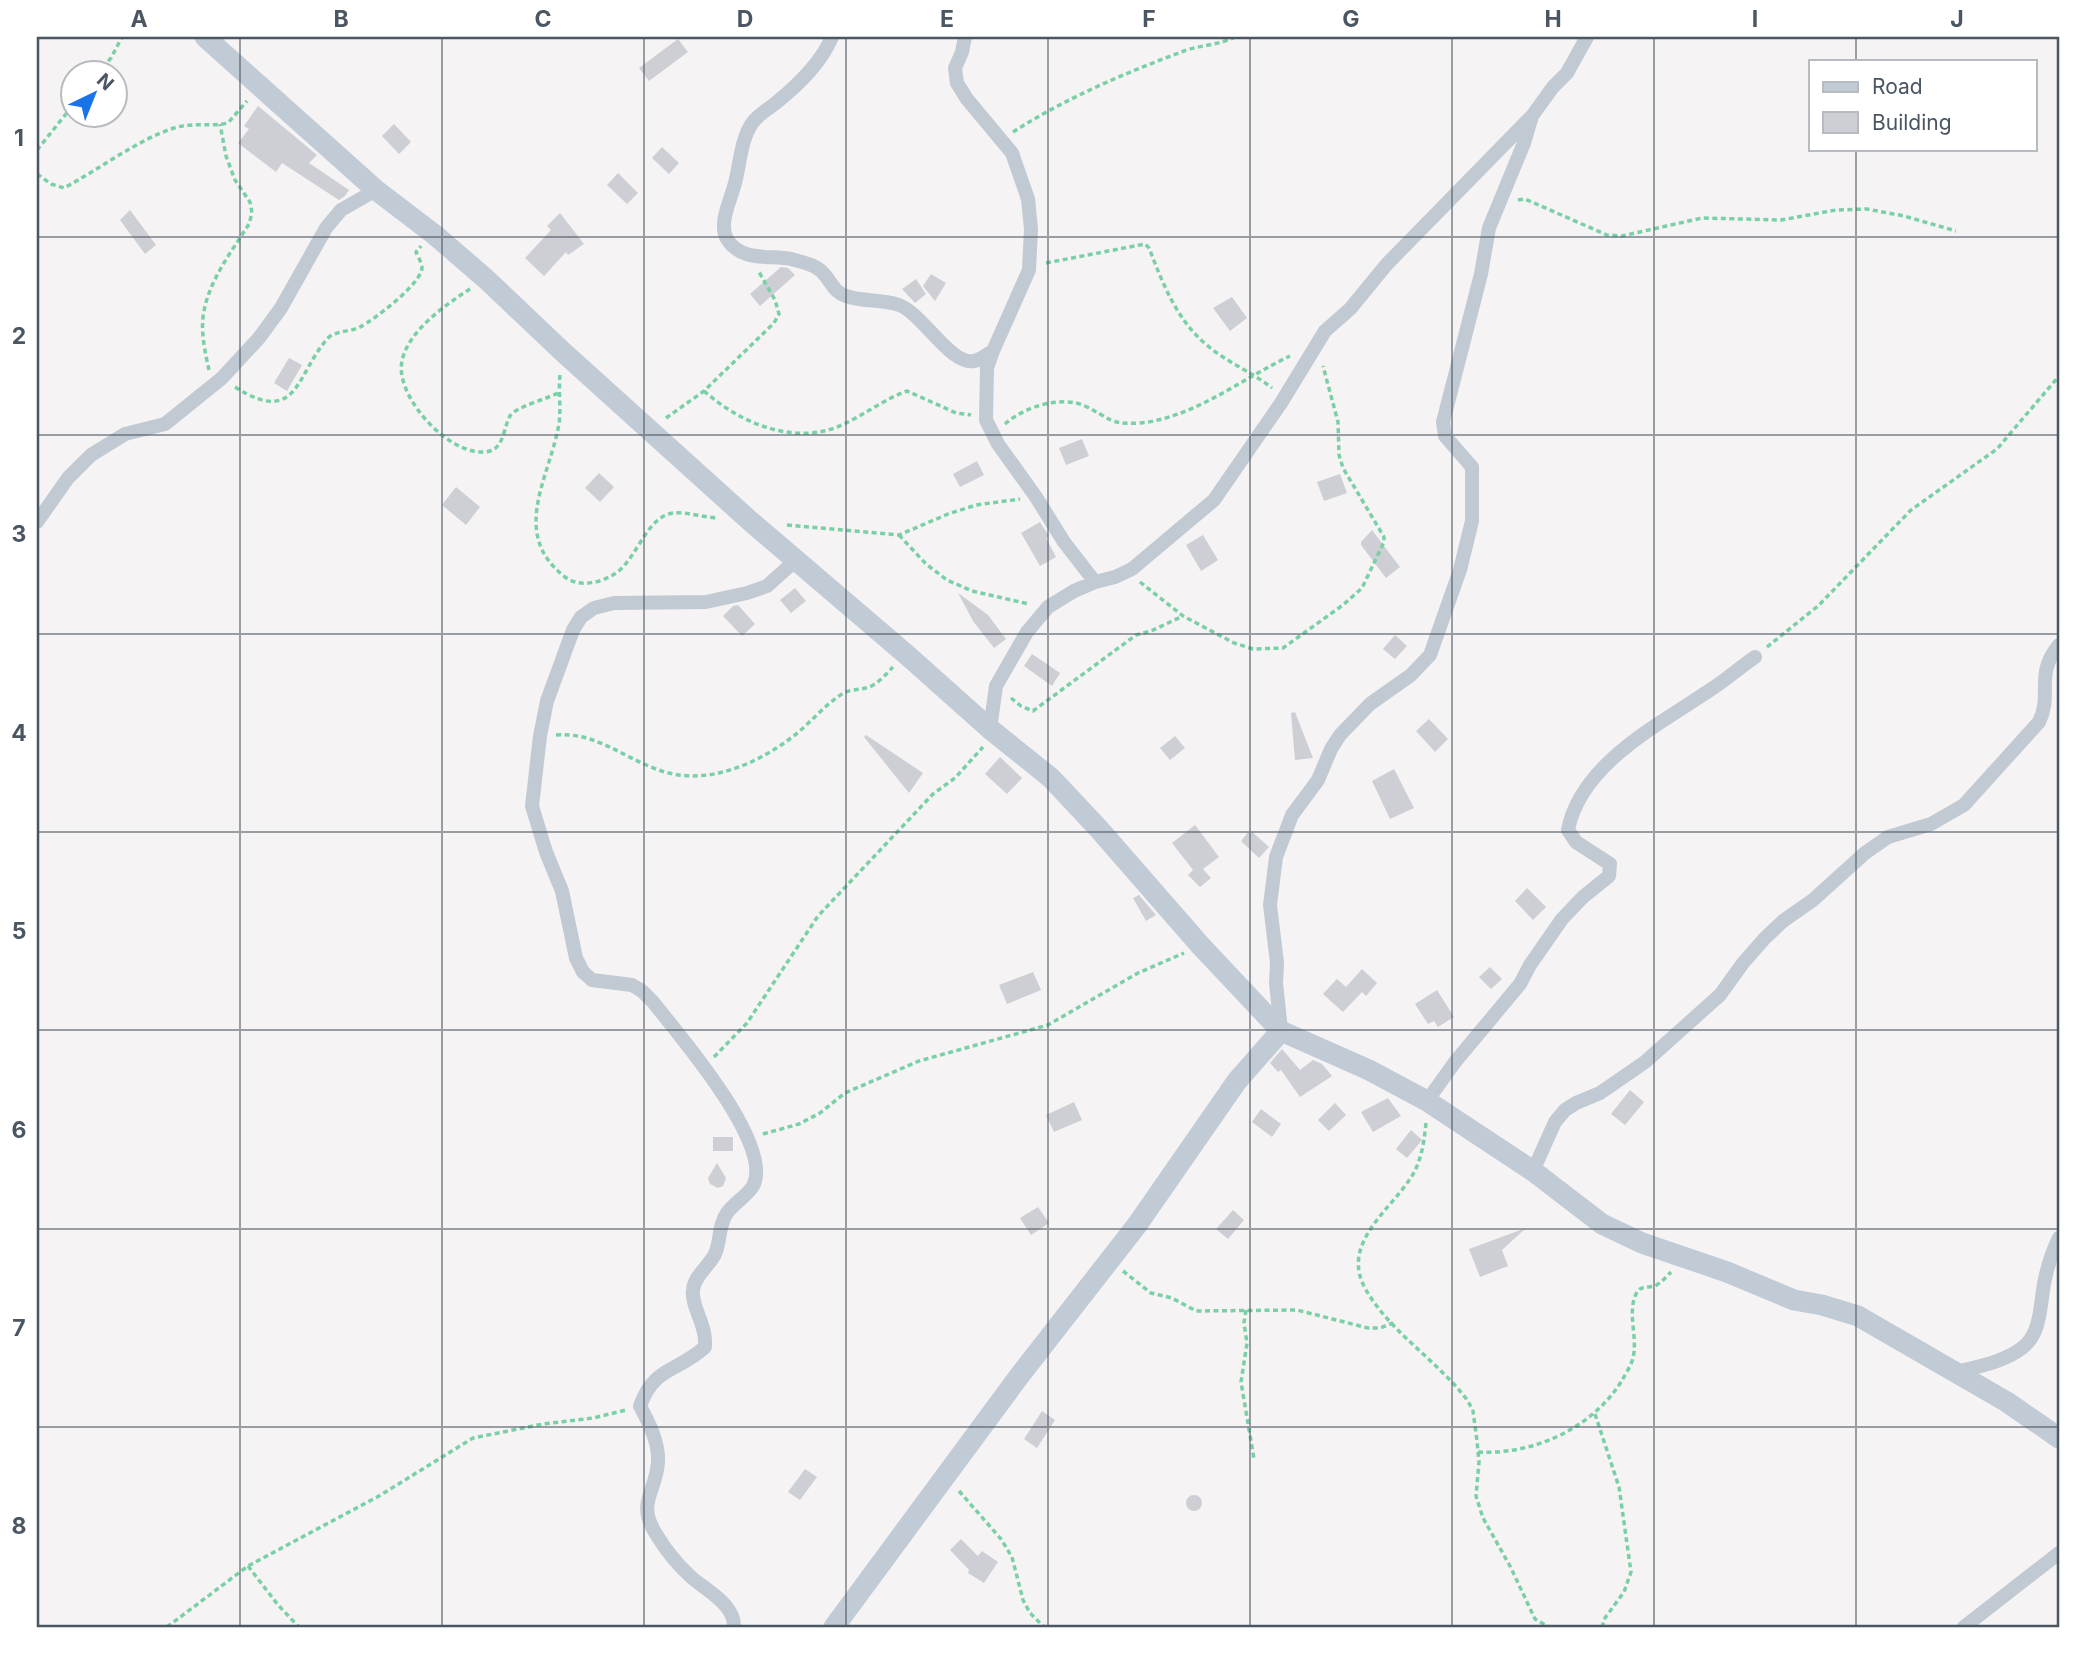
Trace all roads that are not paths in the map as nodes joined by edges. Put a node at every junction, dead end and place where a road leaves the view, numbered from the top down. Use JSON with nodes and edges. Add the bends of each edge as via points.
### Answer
{"nodes":[{"id":1,"x":205,"y":37,"type":"edge"},
{"id":2,"x":832,"y":37,"type":"edge"},
{"id":3,"x":965,"y":37,"type":"edge"},
{"id":4,"x":1587,"y":37,"type":"edge"},
{"id":5,"x":1532,"y":116,"type":"junction"},
{"id":6,"x":376,"y":190,"type":"junction"},
{"id":7,"x":993,"y":351,"type":"junction"},
{"id":8,"x":37,"y":522,"type":"edge"},
{"id":9,"x":796,"y":560,"type":"junction"},
{"id":10,"x":1095,"y":582,"type":"junction"},
{"id":11,"x":2059,"y":645,"type":"edge"},
{"id":12,"x":1755,"y":657,"type":"road end"},
{"id":13,"x":990,"y":729,"type":"junction"},
{"id":14,"x":1281,"y":1031,"type":"junction"},
{"id":15,"x":1427,"y":1101,"type":"junction"},
{"id":16,"x":1534,"y":1171,"type":"junction"},
{"id":17,"x":2059,"y":1238,"type":"edge"},
{"id":18,"x":1956,"y":1373,"type":"junction"},
{"id":19,"x":2059,"y":1438,"type":"edge"},
{"id":20,"x":2059,"y":1553,"type":"edge"},
{"id":21,"x":734,"y":1627,"type":"edge"},
{"id":22,"x":834,"y":1627,"type":"edge"},
{"id":23,"x":1964,"y":1627,"type":"edge"}],
"edges":[{"from":1,"to":6,"type":"street"},
{"from":2,"to":7,"type":"street","via":[[798,85],[754,120],[746,134],[724,227],[726,237],[743,253],[807,263],[823,272],[845,296],[901,306],[948,350],[968,361]]},
{"from":3,"to":7,"type":"street","via":[[955,68],[957,83],[1012,152],[1028,200],[1031,229],[1030,266]]},
{"from":4,"to":5,"type":"street","via":[[1567,73]]},
{"from":5,"to":10,"type":"street","via":[[1325,331],[1214,500],[1132,569]]},
{"from":5,"to":14,"type":"street","via":[[1489,228],[1443,422],[1445,436],[1472,467],[1472,521],[1460,570],[1430,655],[1340,735],[1318,780],[1292,816],[1276,857],[1270,905]]},
{"from":6,"to":8,"type":"street","via":[[341,210],[326,228],[281,308],[217,382],[164,424],[125,435],[91,455]]},
{"from":6,"to":9,"type":"street","via":[[486,279]]},
{"from":7,"to":10,"type":"street","via":[[987,368],[986,420],[992,435]]},
{"from":9,"to":13,"type":"street"},
{"from":9,"to":21,"type":"street","via":[[767,586],[747,593],[705,601],[614,603],[581,617],[547,701],[531,806],[562,891],[583,972],[592,980],[642,990],[706,1066],[747,1138],[756,1164],[752,1187],[727,1212],[717,1250],[695,1281],[693,1298],[706,1334],[705,1347],[657,1377],[640,1406],[655,1440],[658,1462],[645,1508],[654,1532],[682,1568],[730,1611]]},
{"from":10,"to":13,"type":"street","via":[[1048,607],[1027,632],[996,686]]},
{"from":11,"to":16,"type":"street","via":[[2045,670],[2041,719],[1970,799],[1931,824],[1888,837],[1783,921],[1753,950],[1727,988],[1645,1062],[1608,1089],[1564,1110]]},
{"from":12,"to":15,"type":"street","via":[[1653,727],[1595,774],[1568,830],[1576,842],[1610,864],[1609,876],[1562,919],[1520,984]]},
{"from":13,"to":14,"type":"street","via":[[1051,778]]},
{"from":14,"to":15,"type":"street"},
{"from":14,"to":22,"type":"street","via":[[1237,1081],[1137,1225]]},
{"from":15,"to":16,"type":"street"},
{"from":16,"to":18,"type":"street","via":[[1602,1224],[1794,1300],[1858,1316]]},
{"from":17,"to":18,"type":"street","via":[[2029,1341],[2009,1355]]},
{"from":18,"to":19,"type":"street"},
{"from":20,"to":23,"type":"street"}]}
